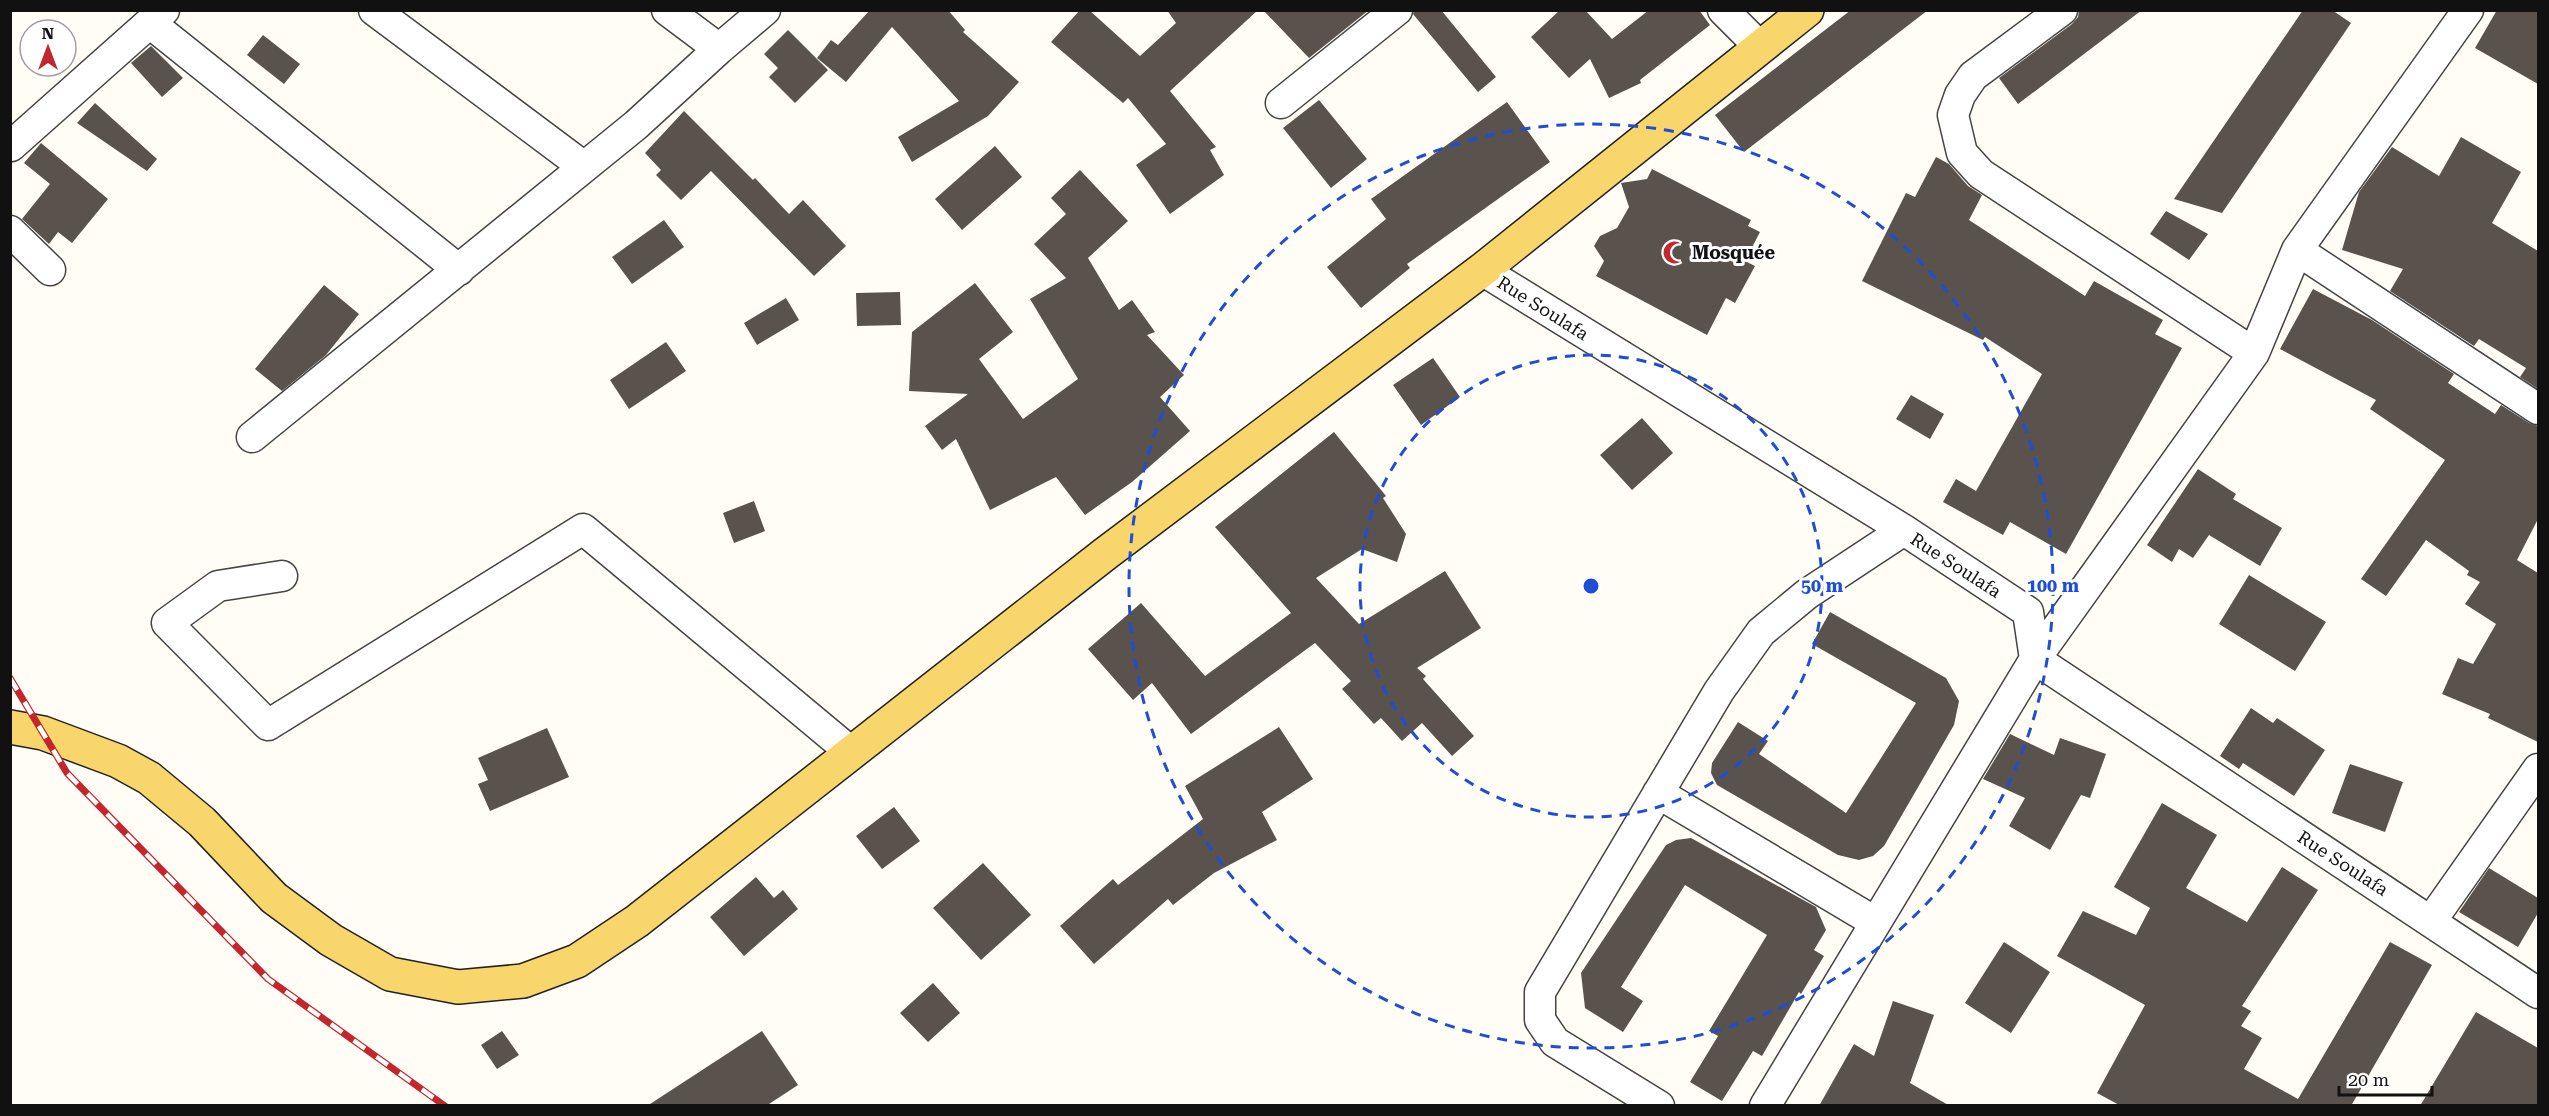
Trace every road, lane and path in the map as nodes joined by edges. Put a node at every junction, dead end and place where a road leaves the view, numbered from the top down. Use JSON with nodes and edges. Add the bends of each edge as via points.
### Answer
{"nodes":[{"id":1,"x":374,"y":10,"type":"edge"},
{"id":2,"x":667,"y":10,"type":"edge"},
{"id":3,"x":765,"y":10,"type":"edge"},
{"id":4,"x":1397,"y":10,"type":"edge"},
{"id":5,"x":1723,"y":10,"type":"edge"},
{"id":6,"x":1807,"y":10,"type":"edge"},
{"id":7,"x":2062,"y":10,"type":"edge"},
{"id":8,"x":2468,"y":10,"type":"edge"},
{"id":9,"x":157,"y":17,"type":"edge"},
{"id":10,"x":1760,"y":47,"type":"junction"},
{"id":11,"x":719,"y":50,"type":"junction"},
{"id":12,"x":1281,"y":103,"type":"dead end"},
{"id":13,"x":11,"y":145,"type":"edge"},
{"id":14,"x":584,"y":167,"type":"junction"},
{"id":15,"x":10,"y":231,"type":"edge"},
{"id":16,"x":2297,"y":250,"type":"junction"},
{"id":17,"x":50,"y":270,"type":"dead end"},
{"id":18,"x":459,"y":270,"type":"junction"},
{"id":19,"x":1482,"y":270,"type":"junction"},
{"id":20,"x":2254,"y":353,"type":"junction"},
{"id":21,"x":2538,"y":409,"type":"edge"},
{"id":22,"x":252,"y":437,"type":"dead end"},
{"id":23,"x":1904,"y":530,"type":"junction"},
{"id":24,"x":282,"y":576,"type":"dead end"},
{"id":25,"x":2034,"y":659,"type":"junction"},
{"id":26,"x":10,"y":727,"type":"edge"},
{"id":27,"x":852,"y":753,"type":"junction"},
{"id":28,"x":2538,"y":769,"type":"edge"},
{"id":29,"x":1658,"y":793,"type":"junction"},
{"id":30,"x":2431,"y":921,"type":"junction"},
{"id":31,"x":1875,"y":922,"type":"junction"},
{"id":32,"x":2538,"y":993,"type":"edge"},
{"id":33,"x":1659,"y":1106,"type":"edge"},
{"id":34,"x":1764,"y":1106,"type":"edge"}],
"edges":[{"from":1,"to":14,"type":"street"},
{"from":2,"to":11,"type":"street"},
{"from":3,"to":11,"type":"street"},
{"from":4,"to":12,"type":"street"},
{"from":5,"to":10,"type":"street"},
{"from":6,"to":10,"type":"main road"},
{"from":7,"to":20,"type":"street","via":[[1973,76],[1953,115],[1962,153],[1981,174]]},
{"from":8,"to":16,"type":"street"},
{"from":9,"to":13,"type":"street"},
{"from":9,"to":18,"type":"street"},
{"from":10,"to":19,"type":"main road"},
{"from":11,"to":14,"type":"street"},
{"from":14,"to":18,"type":"street"},
{"from":15,"to":17,"type":"street"},
{"from":16,"to":20,"type":"street"},
{"from":16,"to":21,"type":"street"},
{"from":18,"to":22,"type":"street"},
{"from":19,"to":23,"type":"street","name":"Rue Soulafa"},
{"from":19,"to":27,"type":"main road","via":[[1105,554]]},
{"from":20,"to":25,"type":"street"},
{"from":23,"to":25,"type":"street","name":"Rue Soulafa","via":[[2028,612]]},
{"from":23,"to":29,"type":"street","via":[[1807,594],[1761,632],[1719,691]]},
{"from":24,"to":27,"type":"street","via":[[218,586],[167,623],[268,725],[583,529]]},
{"from":25,"to":30,"type":"street","name":"Rue Soulafa"},
{"from":25,"to":31,"type":"street"},
{"from":26,"to":27,"type":"main road","via":[[44,734],[118,761],[149,778],[202,822],[274,898],[331,940],[390,974],[458,987],[523,981],[577,961],[637,921]]},
{"from":28,"to":30,"type":"street"},
{"from":29,"to":31,"type":"street"},
{"from":29,"to":33,"type":"street","via":[[1540,992],[1540,1020],[1555,1042]]},
{"from":30,"to":32,"type":"street","name":"Rue Soulafa"},
{"from":31,"to":34,"type":"street"}]}
